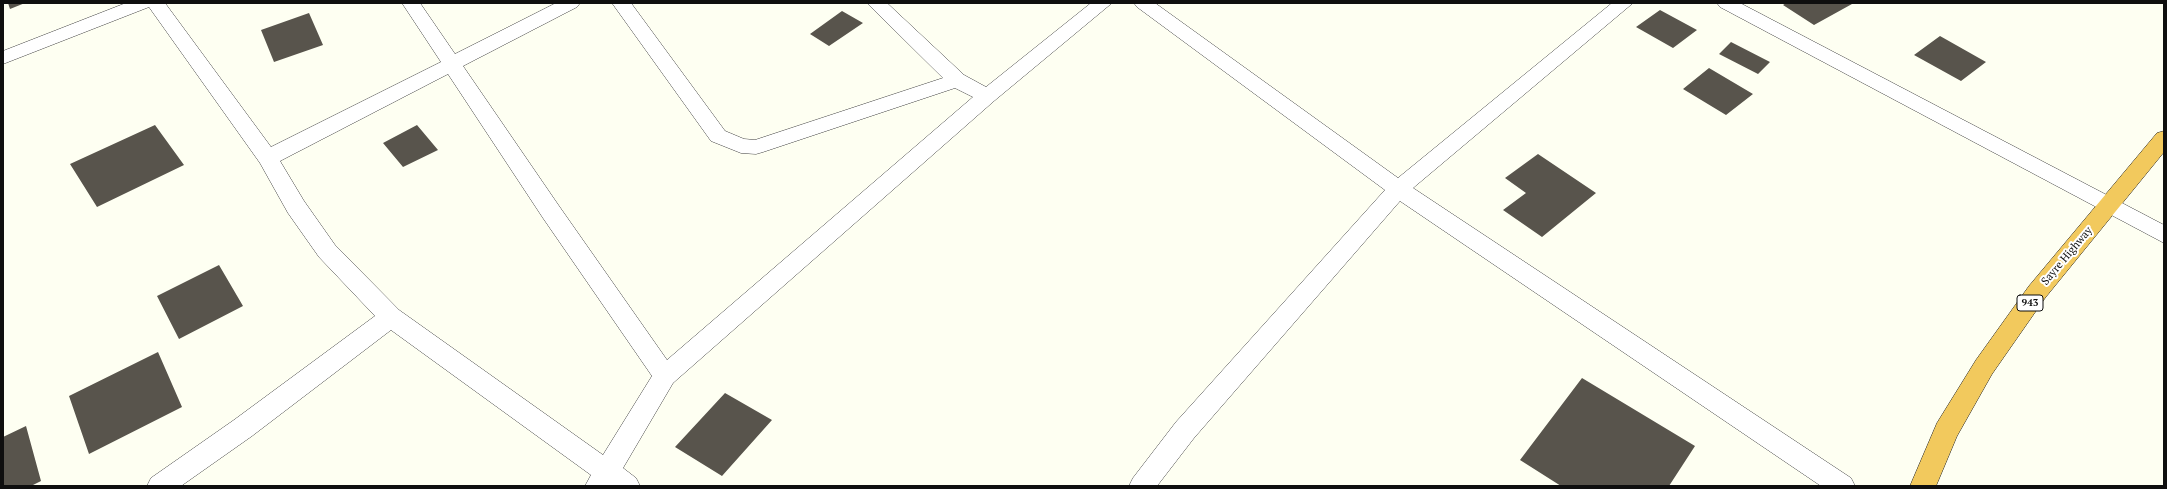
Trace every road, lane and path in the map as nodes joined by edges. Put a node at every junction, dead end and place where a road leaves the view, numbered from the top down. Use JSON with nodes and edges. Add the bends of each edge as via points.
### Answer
{"nodes":[{"id":1,"x":143,"y":3,"type":"edge"},
{"id":2,"x":155,"y":3,"type":"edge"},
{"id":3,"x":411,"y":3,"type":"edge"},
{"id":4,"x":571,"y":3,"type":"edge"},
{"id":5,"x":621,"y":3,"type":"edge"},
{"id":6,"x":876,"y":3,"type":"edge"},
{"id":7,"x":1103,"y":3,"type":"edge"},
{"id":8,"x":1143,"y":3,"type":"edge"},
{"id":9,"x":1624,"y":3,"type":"edge"},
{"id":10,"x":1726,"y":3,"type":"edge"},
{"id":11,"x":3,"y":58,"type":"edge"},
{"id":12,"x":451,"y":64,"type":"junction"},
{"id":13,"x":957,"y":80,"type":"junction"},
{"id":14,"x":987,"y":96,"type":"junction"},
{"id":15,"x":2164,"y":138,"type":"edge"},
{"id":16,"x":268,"y":158,"type":"junction"},
{"id":17,"x":1398,"y":189,"type":"junction"},
{"id":18,"x":2108,"y":206,"type":"junction"},
{"id":19,"x":2164,"y":235,"type":"edge"},
{"id":20,"x":391,"y":317,"type":"junction"},
{"id":21,"x":665,"y":376,"type":"junction"},
{"id":22,"x":603,"y":479,"type":"edge"},
{"id":23,"x":160,"y":486,"type":"edge"},
{"id":24,"x":627,"y":486,"type":"edge"},
{"id":25,"x":1142,"y":486,"type":"edge"},
{"id":26,"x":1842,"y":486,"type":"edge"},
{"id":27,"x":1923,"y":486,"type":"edge"}],
"edges":[{"from":1,"to":11,"type":"street"},
{"from":2,"to":16,"type":"street"},
{"from":3,"to":12,"type":"street"},
{"from":4,"to":12,"type":"street"},
{"from":5,"to":13,"type":"street","via":[[718,136],[741,146],[756,147]]},
{"from":6,"to":13,"type":"street"},
{"from":7,"to":14,"type":"street"},
{"from":8,"to":17,"type":"street"},
{"from":9,"to":17,"type":"street"},
{"from":10,"to":18,"type":"street"},
{"from":12,"to":16,"type":"street"},
{"from":12,"to":21,"type":"street"},
{"from":13,"to":14,"type":"street"},
{"from":14,"to":21,"type":"street"},
{"from":15,"to":18,"type":"highway","name":"Sayre Highway","number":"943"},
{"from":16,"to":20,"type":"street","via":[[296,206],[327,251]]},
{"from":17,"to":25,"type":"street","via":[[1185,430]]},
{"from":17,"to":26,"type":"street"},
{"from":18,"to":19,"type":"street"},
{"from":18,"to":27,"type":"highway","name":"Sayre Highway","number":"943","via":[[2037,292],[1984,367],[1946,431]]},
{"from":20,"to":22,"type":"street"},
{"from":20,"to":23,"type":"street","via":[[243,428]]},
{"from":21,"to":22,"type":"street"},
{"from":22,"to":24,"type":"street"}]}
